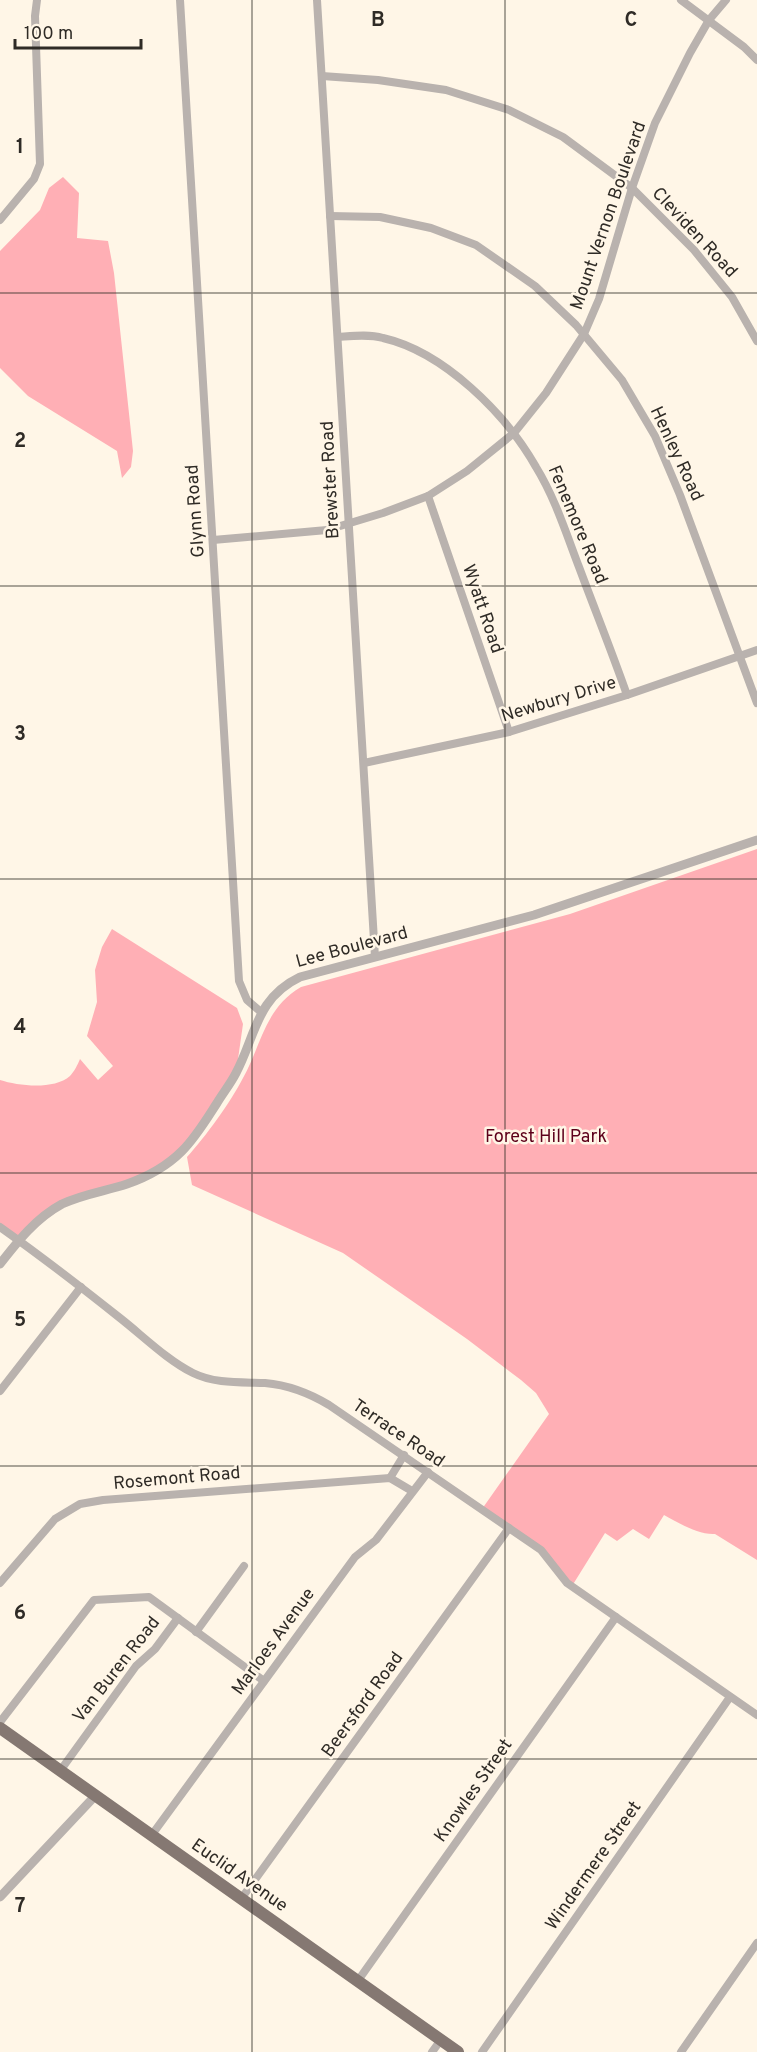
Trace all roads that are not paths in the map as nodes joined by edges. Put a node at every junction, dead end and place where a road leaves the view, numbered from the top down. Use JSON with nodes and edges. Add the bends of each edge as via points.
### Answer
{"nodes":[{"id":1,"x":37,"y":0,"type":"edge"},
{"id":2,"x":180,"y":0,"type":"edge"},
{"id":3,"x":317,"y":0,"type":"edge"},
{"id":4,"x":681,"y":0,"type":"edge"},
{"id":5,"x":726,"y":0,"type":"edge"},
{"id":6,"x":709,"y":20,"type":"junction"},
{"id":7,"x":757,"y":60,"type":"edge"},
{"id":8,"x":322,"y":76,"type":"junction"},
{"id":9,"x":632,"y":188,"type":"junction"},
{"id":10,"x":330,"y":216,"type":"junction"},
{"id":11,"x":0,"y":220,"type":"edge"},
{"id":12,"x":584,"y":334,"type":"junction"},
{"id":13,"x":338,"y":337,"type":"junction"},
{"id":14,"x":757,"y":341,"type":"edge"},
{"id":15,"x":513,"y":433,"type":"junction"},
{"id":16,"x":428,"y":496,"type":"junction"},
{"id":17,"x":349,"y":524,"type":"junction"},
{"id":18,"x":213,"y":540,"type":"junction"},
{"id":19,"x":757,"y":650,"type":"edge"},
{"id":20,"x":740,"y":656,"type":"junction"},
{"id":21,"x":627,"y":695,"type":"junction"},
{"id":22,"x":757,"y":703,"type":"edge"},
{"id":23,"x":509,"y":732,"type":"junction"},
{"id":24,"x":364,"y":763,"type":"junction"},
{"id":25,"x":757,"y":840,"type":"edge"},
{"id":26,"x":375,"y":957,"type":"junction"},
{"id":27,"x":261,"y":1012,"type":"junction"},
{"id":28,"x":0,"y":1227,"type":"edge"},
{"id":29,"x":18,"y":1240,"type":"junction"},
{"id":30,"x":0,"y":1264,"type":"edge"},
{"id":31,"x":81,"y":1287,"type":"junction"},
{"id":32,"x":0,"y":1391,"type":"edge"},
{"id":33,"x":404,"y":1455,"type":"junction"},
{"id":34,"x":428,"y":1472,"type":"junction"},
{"id":35,"x":390,"y":1478,"type":"junction"},
{"id":36,"x":412,"y":1491,"type":"junction"},
{"id":37,"x":509,"y":1528,"type":"junction"},
{"id":38,"x":244,"y":1566,"type":"dead end"},
{"id":39,"x":0,"y":1583,"type":"edge"},
{"id":40,"x":616,"y":1617,"type":"junction"},
{"id":41,"x":178,"y":1618,"type":"junction"},
{"id":42,"x":196,"y":1632,"type":"junction"},
{"id":43,"x":264,"y":1682,"type":"junction"},
{"id":44,"x":730,"y":1697,"type":"junction"},
{"id":45,"x":757,"y":1715,"type":"edge"},
{"id":46,"x":0,"y":1722,"type":"edge"},
{"id":47,"x":0,"y":1728,"type":"edge"},
{"id":48,"x":60,"y":1771,"type":"junction"},
{"id":49,"x":95,"y":1796,"type":"junction"},
{"id":50,"x":151,"y":1836,"type":"junction"},
{"id":51,"x":0,"y":1897,"type":"edge"},
{"id":52,"x":241,"y":1899,"type":"junction"},
{"id":53,"x":757,"y":1943,"type":"edge"},
{"id":54,"x":357,"y":1982,"type":"junction"},
{"id":55,"x":440,"y":2041,"type":"junction"},
{"id":56,"x":432,"y":2052,"type":"edge"},
{"id":57,"x":458,"y":2052,"type":"edge"},
{"id":58,"x":482,"y":2052,"type":"edge"},
{"id":59,"x":681,"y":2052,"type":"edge"}],
"edges":[{"from":1,"to":11,"type":"street","via":[[40,164],[34,179]]},
{"from":2,"to":18,"type":"street","name":"Glynn Road"},
{"from":3,"to":8,"type":"street","name":"Brewster Road"},
{"from":4,"to":6,"type":"street"},
{"from":5,"to":6,"type":"street","name":"Mount Vernon Boulevard"},
{"from":6,"to":7,"type":"street"},
{"from":6,"to":9,"type":"street","name":"Mount Vernon Boulevard","via":[[655,123]]},
{"from":8,"to":9,"type":"street","name":"Cleviden Road","via":[[446,90],[509,110],[563,137]]},
{"from":8,"to":10,"type":"street","name":"Brewster Road"},
{"from":9,"to":12,"type":"street","name":"Mount Vernon Boulevard","via":[[599,299]]},
{"from":9,"to":14,"type":"street","name":"Cleviden Road","via":[[694,250],[732,297]]},
{"from":10,"to":12,"type":"street","name":"Henley Road","via":[[380,218],[431,228],[476,245],[535,286]]},
{"from":10,"to":13,"type":"street","name":"Brewster Road"},
{"from":12,"to":15,"type":"street","name":"Mount Vernon Boulevard","via":[[546,393]]},
{"from":12,"to":20,"type":"street","name":"Henley Road","via":[[622,380],[655,436]]},
{"from":13,"to":15,"type":"street","name":"Fenemore Road","via":[[382,338],[424,354],[470,387]]},
{"from":13,"to":17,"type":"street","name":"Brewster Road"},
{"from":15,"to":16,"type":"street","name":"Mount Vernon Boulevard","via":[[467,471]]},
{"from":15,"to":21,"type":"street","name":"Fenemore Road","via":[[536,466],[556,507]]},
{"from":16,"to":17,"type":"street","name":"Mount Vernon Boulevard"},
{"from":16,"to":23,"type":"street","name":"Wyatt Road"},
{"from":17,"to":18,"type":"street","name":"Mount Vernon Boulevard","via":[[327,530]]},
{"from":17,"to":24,"type":"street","name":"Brewster Road"},
{"from":18,"to":27,"type":"street","name":"Glynn Road","via":[[239,981],[247,1000]]},
{"from":19,"to":20,"type":"street","name":"Newbury Drive"},
{"from":20,"to":21,"type":"street","name":"Newbury Drive"},
{"from":20,"to":22,"type":"street","name":"Henley Road"},
{"from":21,"to":23,"type":"street","name":"Newbury Drive"},
{"from":23,"to":24,"type":"street","name":"Newbury Drive"},
{"from":24,"to":26,"type":"street","name":"Brewster Road"},
{"from":25,"to":26,"type":"street","name":"Lee Boulevard","via":[[566,906]]},
{"from":26,"to":27,"type":"street","name":"Lee Boulevard","via":[[300,977]]},
{"from":27,"to":29,"type":"street","name":"Lee Boulevard","via":[[236,1073],[182,1152],[135,1180],[61,1205]]},
{"from":28,"to":29,"type":"street","name":"Terrace Road"},
{"from":29,"to":30,"type":"street","name":"Lee Boulevard"},
{"from":29,"to":31,"type":"street","name":"Terrace Road"},
{"from":31,"to":32,"type":"street"},
{"from":31,"to":33,"type":"street","name":"Terrace Road","via":[[195,1374],[220,1381],[279,1385],[305,1393]]},
{"from":33,"to":34,"type":"street","name":"Terrace Road"},
{"from":33,"to":35,"type":"street"},
{"from":34,"to":36,"type":"street","name":"Marloes Avenue"},
{"from":34,"to":37,"type":"street","name":"Terrace Road"},
{"from":35,"to":36,"type":"street"},
{"from":35,"to":39,"type":"street","name":"Rosemont Road","via":[[80,1504],[55,1519]]},
{"from":36,"to":43,"type":"street","name":"Marloes Avenue","via":[[376,1540],[355,1557]]},
{"from":37,"to":40,"type":"street","name":"Terrace Road","via":[[541,1550],[567,1583]]},
{"from":37,"to":52,"type":"street","name":"Beersford Road"},
{"from":38,"to":42,"type":"street"},
{"from":40,"to":44,"type":"street","name":"Terrace Road"},
{"from":40,"to":54,"type":"street","name":"Knowles Street"},
{"from":41,"to":42,"type":"street"},
{"from":41,"to":46,"type":"street","via":[[149,1597],[92,1601]]},
{"from":41,"to":48,"type":"street","name":"Van Buren Road","via":[[155,1649],[136,1666]]},
{"from":42,"to":43,"type":"street"},
{"from":43,"to":50,"type":"street","name":"Marloes Avenue"},
{"from":44,"to":45,"type":"street","name":"Terrace Road"},
{"from":44,"to":58,"type":"street","name":"Windermere Street"},
{"from":47,"to":48,"type":"main road","name":"Euclid Avenue"},
{"from":48,"to":49,"type":"main road","name":"Euclid Avenue"},
{"from":49,"to":50,"type":"main road","name":"Euclid Avenue"},
{"from":49,"to":51,"type":"street"},
{"from":50,"to":52,"type":"main road","name":"Euclid Avenue"},
{"from":52,"to":54,"type":"main road","name":"Euclid Avenue"},
{"from":53,"to":59,"type":"street"},
{"from":54,"to":55,"type":"main road","name":"Euclid Avenue"},
{"from":55,"to":56,"type":"street"},
{"from":55,"to":57,"type":"main road","name":"Euclid Avenue"}]}
